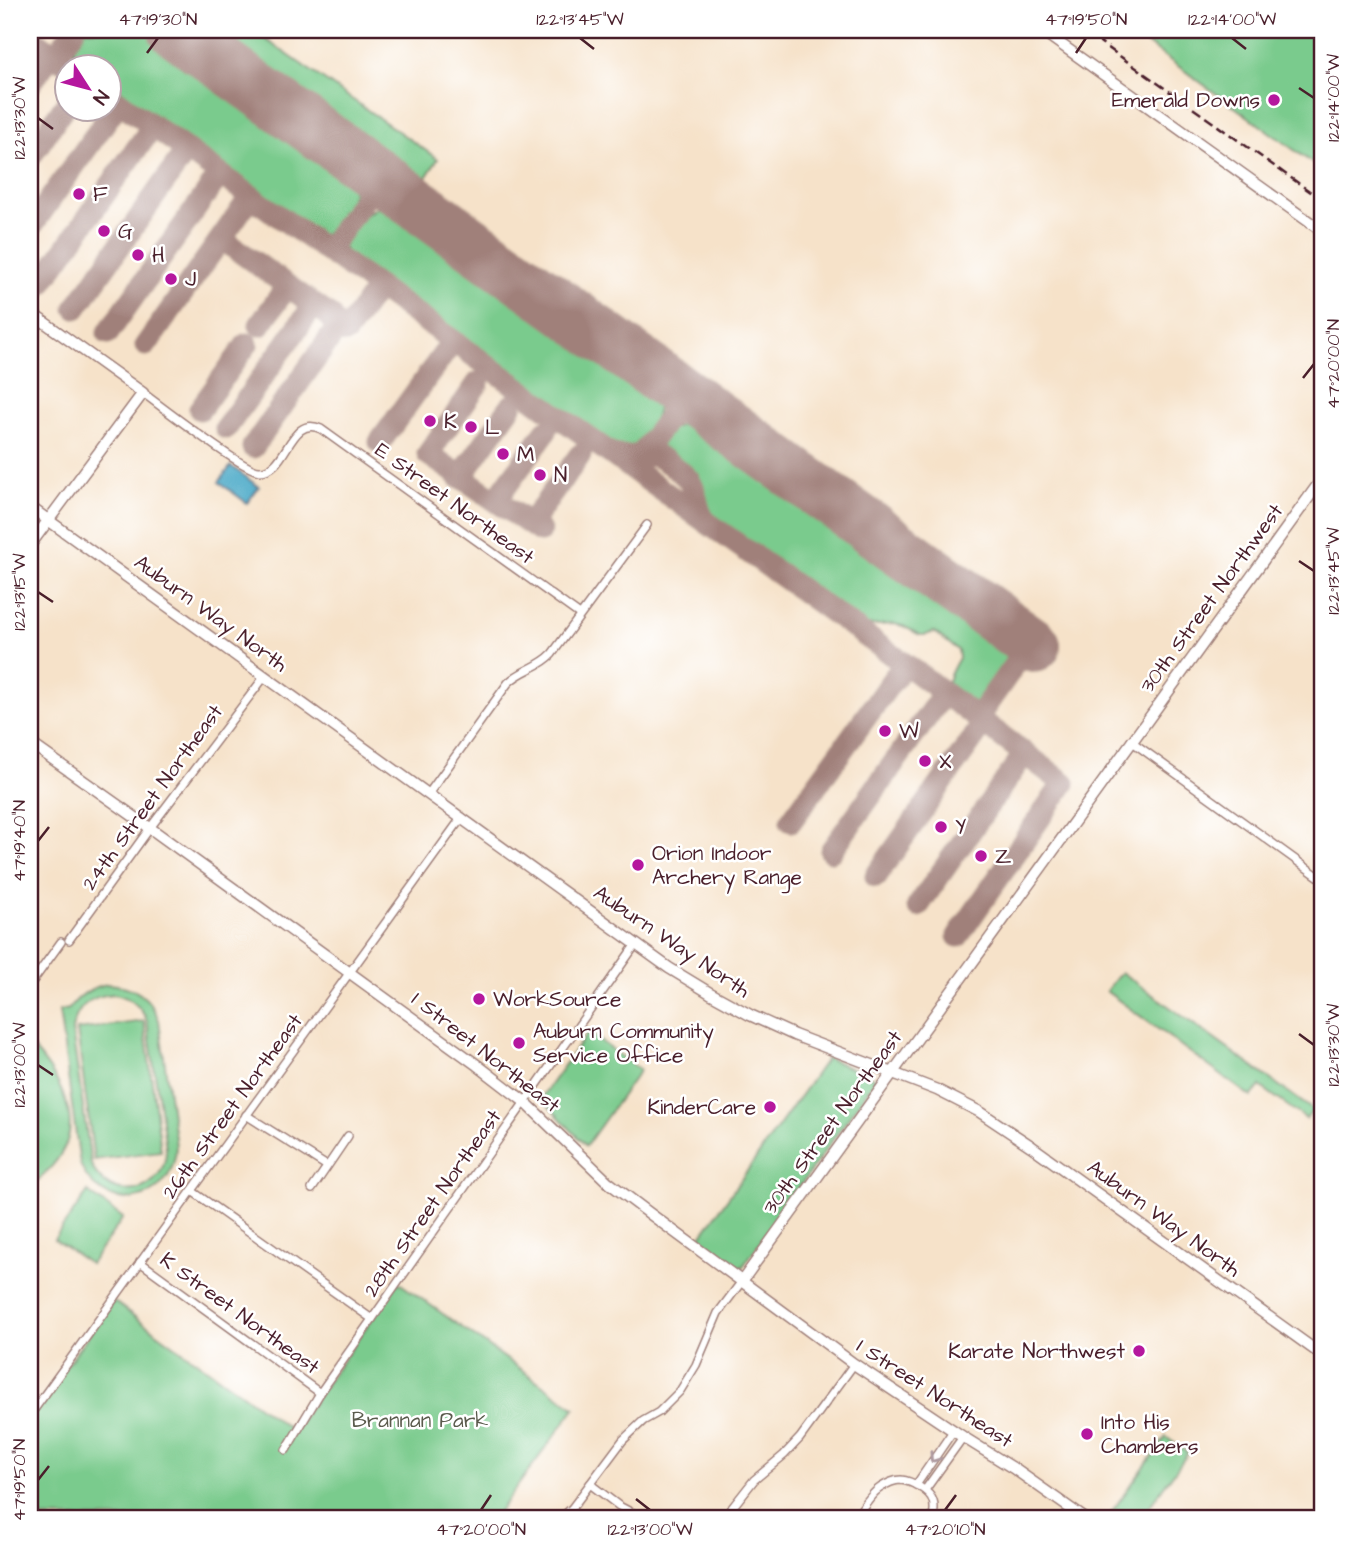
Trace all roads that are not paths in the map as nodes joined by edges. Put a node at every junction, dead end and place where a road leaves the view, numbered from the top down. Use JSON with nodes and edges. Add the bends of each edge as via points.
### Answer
{"nodes":[{"id":1,"x":1041,"y":30,"type":"edge"},
{"id":2,"x":1322,"y":231,"type":"edge"},
{"id":3,"x":30,"y":312,"type":"edge"},
{"id":4,"x":143,"y":393,"type":"junction"},
{"id":5,"x":1322,"y":479,"type":"edge"},
{"id":6,"x":30,"y":507,"type":"edge"},
{"id":7,"x":48,"y":521,"type":"junction"},
{"id":8,"x":647,"y":525,"type":"dead end"},
{"id":9,"x":30,"y":545,"type":"edge"},
{"id":10,"x":580,"y":615,"type":"junction"},
{"id":11,"x":265,"y":676,"type":"junction"},
{"id":12,"x":1131,"y":741,"type":"junction"},
{"id":13,"x":30,"y":743,"type":"edge"},
{"id":14,"x":429,"y":793,"type":"junction"},
{"id":15,"x":462,"y":817,"type":"junction"},
{"id":16,"x":150,"y":828,"type":"junction"},
{"id":17,"x":1322,"y":879,"type":"edge"},
{"id":18,"x":636,"y":944,"type":"junction"},
{"id":19,"x":349,"y":972,"type":"junction"},
{"id":20,"x":30,"y":985,"type":"edge"},
{"id":21,"x":892,"y":1072,"type":"junction"},
{"id":22,"x":525,"y":1102,"type":"junction"},
{"id":23,"x":246,"y":1115,"type":"junction"},
{"id":24,"x":348,"y":1136,"type":"dead end"},
{"id":25,"x":327,"y":1166,"type":"junction"},
{"id":26,"x":312,"y":1189,"type":"dead end"},
{"id":27,"x":192,"y":1191,"type":"junction"},
{"id":28,"x":140,"y":1262,"type":"junction"},
{"id":29,"x":742,"y":1281,"type":"junction"},
{"id":30,"x":372,"y":1319,"type":"junction"},
{"id":31,"x":1322,"y":1355,"type":"edge"},
{"id":32,"x":854,"y":1364,"type":"junction"},
{"id":33,"x":320,"y":1393,"type":"junction"},
{"id":34,"x":30,"y":1415,"type":"edge"},
{"id":35,"x":953,"y":1431,"type":"junction"},
{"id":36,"x":963,"y":1437,"type":"junction"},
{"id":37,"x":286,"y":1450,"type":"dead end"},
{"id":38,"x":590,"y":1484,"type":"junction"},
{"id":39,"x":916,"y":1485,"type":"junction"},
{"id":40,"x":925,"y":1490,"type":"junction"},
{"id":41,"x":561,"y":1518,"type":"edge"},
{"id":42,"x":642,"y":1518,"type":"edge"},
{"id":43,"x":724,"y":1518,"type":"edge"},
{"id":44,"x":855,"y":1518,"type":"edge"},
{"id":45,"x":933,"y":1518,"type":"edge"},
{"id":46,"x":1084,"y":1518,"type":"edge"}],
"edges":[{"from":1,"to":2,"type":"street"},
{"from":3,"to":4,"type":"street"},
{"from":4,"to":7,"type":"street"},
{"from":4,"to":10,"type":"street","name":"E Street Northeast","via":[[254,470],[270,468],[279,461],[300,431],[315,426],[321,429]]},
{"from":5,"to":12,"type":"street","name":"30th Street Northwest"},
{"from":6,"to":7,"type":"street","name":"Auburn Way North"},
{"from":7,"to":9,"type":"street"},
{"from":7,"to":11,"type":"street","name":"Auburn Way North"},
{"from":8,"to":10,"type":"street"},
{"from":10,"to":14,"type":"street","via":[[547,660],[508,683]]},
{"from":11,"to":14,"type":"street","name":"Auburn Way North"},
{"from":11,"to":16,"type":"street","name":"24th Street Northeast"},
{"from":12,"to":17,"type":"street"},
{"from":12,"to":21,"type":"street","name":"30th Street Northeast"},
{"from":13,"to":16,"type":"street","name":"I Street Northeast"},
{"from":14,"to":15,"type":"street","name":"Auburn Way North"},
{"from":15,"to":18,"type":"street","name":"Auburn Way North"},
{"from":15,"to":19,"type":"street","name":"26th Street Northeast"},
{"from":16,"to":19,"type":"street","name":"I Street Northeast"},
{"from":16,"to":20,"type":"street","name":"24th Street Northeast"},
{"from":18,"to":21,"type":"street","name":"Auburn Way North","via":[[750,1015]]},
{"from":18,"to":22,"type":"street","name":"28th Street Northeast"},
{"from":19,"to":22,"type":"street","name":"I Street Northeast"},
{"from":19,"to":23,"type":"street","name":"26th Street Northeast"},
{"from":21,"to":29,"type":"street","name":"30th Street Northeast"},
{"from":21,"to":31,"type":"street","name":"Auburn Way North","via":[[956,1099],[1001,1126]]},
{"from":22,"to":29,"type":"street","name":"I Street Northeast","via":[[608,1182]]},
{"from":22,"to":30,"type":"street","name":"28th Street Northeast"},
{"from":23,"to":25,"type":"street"},
{"from":23,"to":27,"type":"street","name":"26th Street Northeast"},
{"from":24,"to":25,"type":"street"},
{"from":25,"to":26,"type":"street"},
{"from":27,"to":28,"type":"street","name":"26th Street Northeast"},
{"from":27,"to":30,"type":"street"},
{"from":28,"to":33,"type":"street","name":"K Street Northeast"},
{"from":28,"to":34,"type":"street","name":"26th Street Northeast"},
{"from":29,"to":32,"type":"street","name":"I Street Northeast"},
{"from":29,"to":38,"type":"street","name":"30th Street Northeast","via":[[719,1312],[680,1391],[628,1434]]},
{"from":30,"to":33,"type":"street","name":"28th Street Northeast"},
{"from":32,"to":35,"type":"street","name":"I Street Northeast"},
{"from":32,"to":43,"type":"street","via":[[800,1438],[754,1480]]},
{"from":33,"to":37,"type":"street","name":"28th Street Northeast"},
{"from":35,"to":36,"type":"street","name":"I Street Northeast"},
{"from":35,"to":39,"type":"street","one_way":true},
{"from":36,"to":40,"type":"street"},
{"from":36,"to":46,"type":"street","name":"I Street Northeast"},
{"from":38,"to":41,"type":"street","name":"30th Street Northeast"},
{"from":38,"to":42,"type":"street"},
{"from":39,"to":40,"type":"street"},
{"from":39,"to":44,"type":"street","via":[[893,1481],[874,1493]]},
{"from":40,"to":45,"type":"street","via":[[933,1500]]}]}
